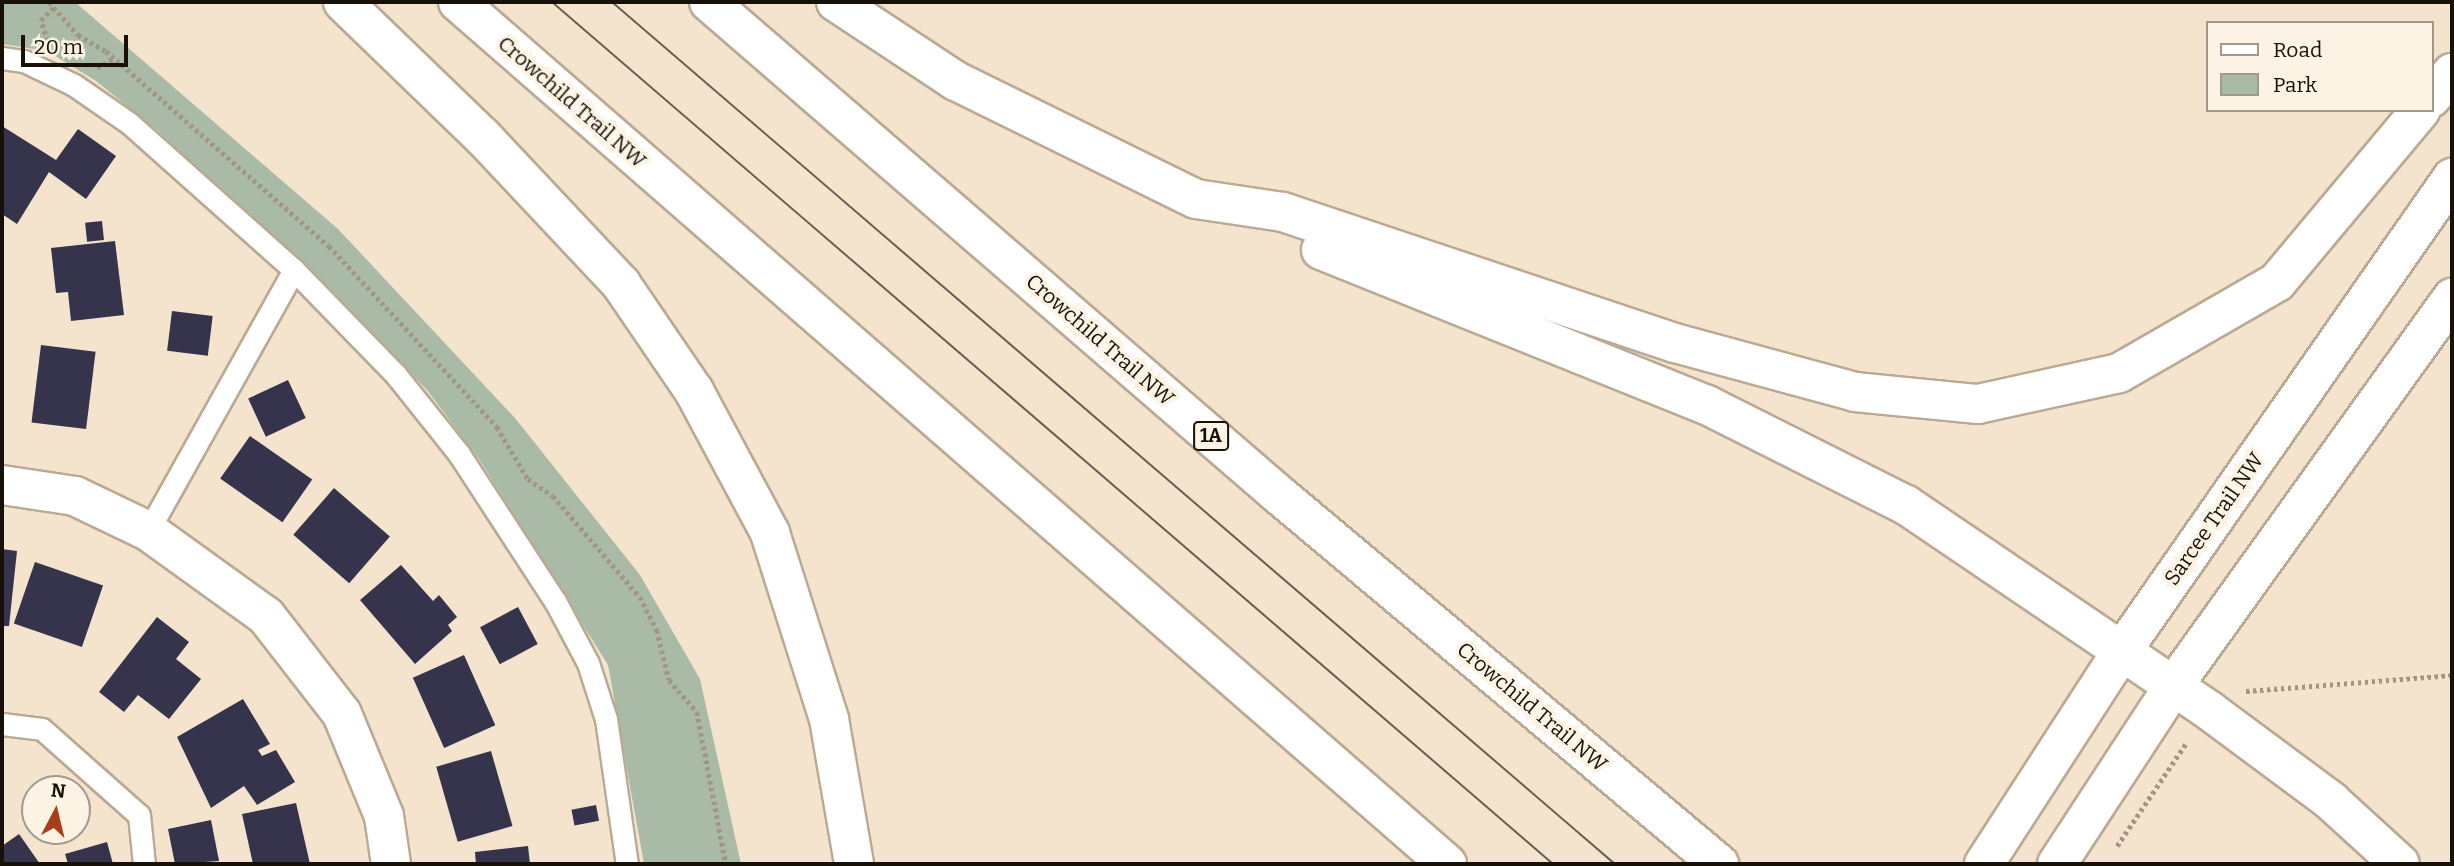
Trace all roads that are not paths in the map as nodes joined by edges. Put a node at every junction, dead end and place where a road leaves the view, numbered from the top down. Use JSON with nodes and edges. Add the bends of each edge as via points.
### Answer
{"nodes":[{"id":1,"x":343,"y":2,"type":"edge"},
{"id":2,"x":458,"y":2,"type":"edge"},
{"id":3,"x":709,"y":2,"type":"edge"},
{"id":4,"x":836,"y":2,"type":"edge"},
{"id":5,"x":2,"y":58,"type":"edge"},
{"id":6,"x":2452,"y":73,"type":"edge"},
{"id":7,"x":2433,"y":96,"type":"edge"},
{"id":8,"x":2419,"y":112,"type":"edge"},
{"id":9,"x":2452,"y":178,"type":"edge"},
{"id":10,"x":1196,"y":200,"type":"junction"},
{"id":11,"x":294,"y":270,"type":"junction"},
{"id":12,"x":2452,"y":298,"type":"edge"},
{"id":13,"x":2,"y":485,"type":"edge"},
{"id":14,"x":148,"y":531,"type":"junction"},
{"id":15,"x":2122,"y":651,"type":"junction"},
{"id":16,"x":2174,"y":685,"type":"junction"},
{"id":17,"x":2,"y":724,"type":"edge"},
{"id":18,"x":144,"y":864,"type":"edge"},
{"id":19,"x":391,"y":864,"type":"edge"},
{"id":20,"x":627,"y":864,"type":"edge"},
{"id":21,"x":854,"y":864,"type":"edge"},
{"id":22,"x":1447,"y":864,"type":"edge"},
{"id":23,"x":1719,"y":864,"type":"edge"},
{"id":24,"x":1984,"y":864,"type":"edge"},
{"id":25,"x":2057,"y":864,"type":"edge"},
{"id":26,"x":2400,"y":864,"type":"edge"}],
"edges":[{"from":1,"to":21,"type":"main road","via":[[483,137],[621,284],[694,391],[770,533],[829,719]]},
{"from":2,"to":22,"type":"main road","name":"Crowchild Trail NW"},
{"from":3,"to":23,"type":"main road","name":"Crowchild Trail NW","number":"1A","via":[[1278,494]]},
{"from":4,"to":10,"type":"main road","via":[[956,81]]},
{"from":5,"to":11,"type":"lane","via":[[23,61],[75,85],[129,123]]},
{"from":6,"to":7,"type":"main road"},
{"from":8,"to":10,"type":"main road","via":[[2277,282],[2119,373],[1978,404],[1855,392],[1675,343],[1283,212]]},
{"from":9,"to":15,"type":"main road","name":"Sarcee Trail NW"},
{"from":10,"to":15,"type":"main road","via":[[1707,405],[1906,505]]},
{"from":11,"to":14,"type":"lane"},
{"from":11,"to":20,"type":"lane","via":[[412,394],[555,601],[589,663],[606,719]]},
{"from":12,"to":16,"type":"main road"},
{"from":13,"to":14,"type":"main road","via":[[75,496]]},
{"from":14,"to":19,"type":"main road","via":[[266,616],[342,714],[384,817]]},
{"from":15,"to":16,"type":"main road"},
{"from":15,"to":24,"type":"main road","name":"Sarcee Trail NW"},
{"from":16,"to":25,"type":"main road"},
{"from":16,"to":26,"type":"main road","via":[[2332,801]]},
{"from":17,"to":18,"type":"lane","via":[[41,729],[139,815]]}]}
